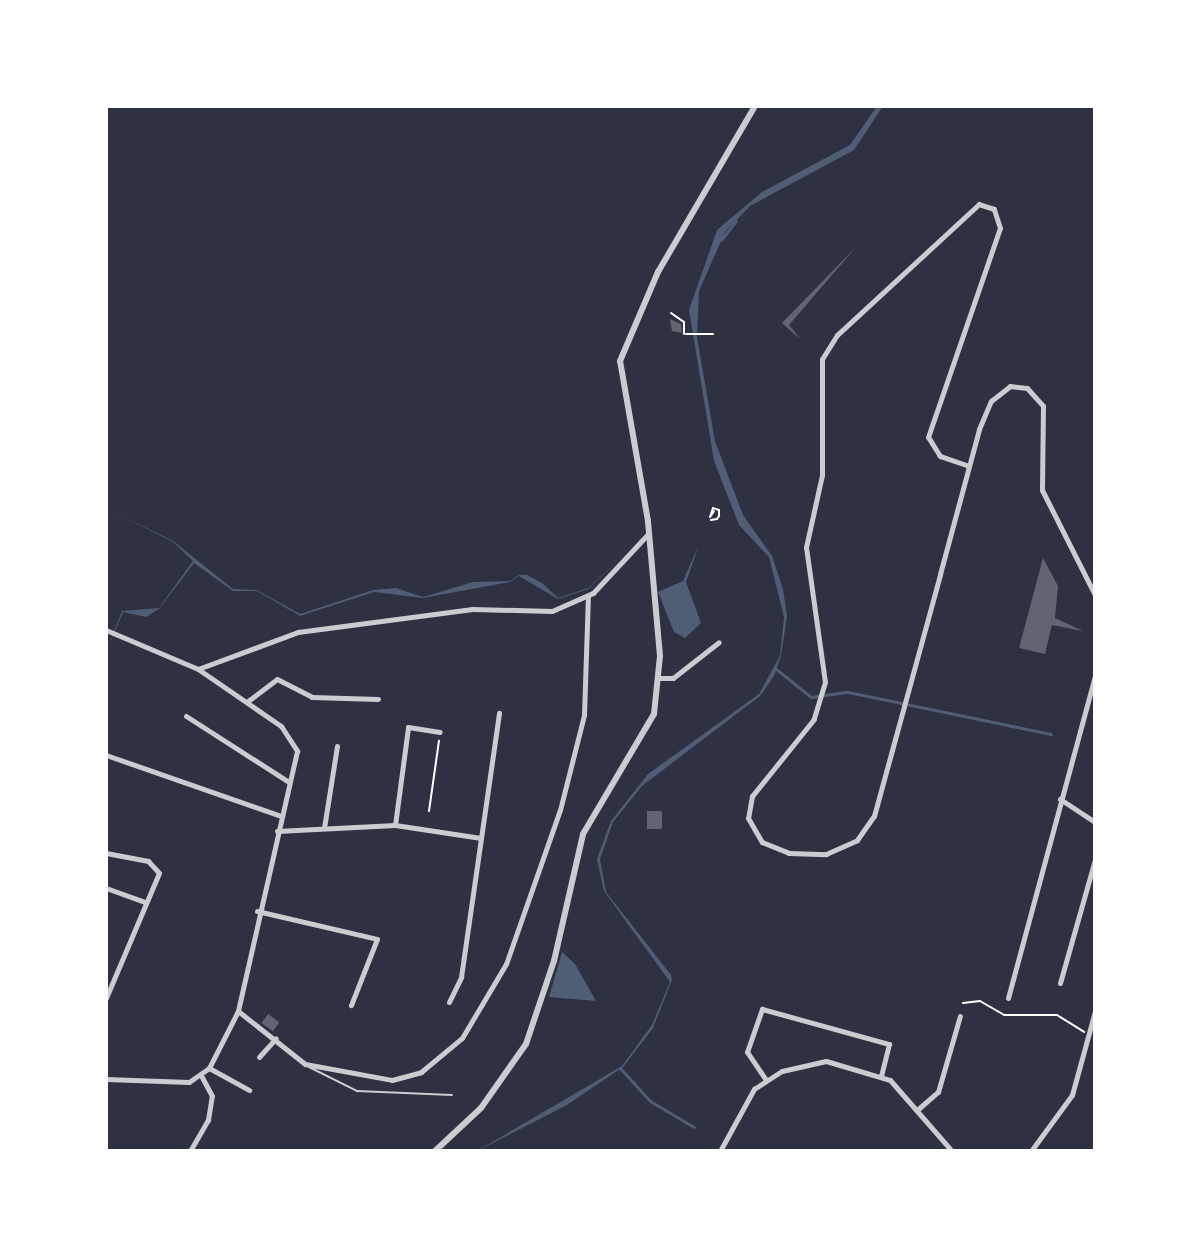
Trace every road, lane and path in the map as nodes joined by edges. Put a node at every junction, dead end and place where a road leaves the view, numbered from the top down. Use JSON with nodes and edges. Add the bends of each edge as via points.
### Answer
{"nodes":[{"id":1,"x":755,"y":106,"type":"edge"},
{"id":2,"x":671,"y":313,"type":"dead end"},
{"id":3,"x":713,"y":334,"type":"dead end"},
{"id":4,"x":969,"y":466,"type":"junction"},
{"id":5,"x":714,"y":511,"type":"dead end"},
{"id":6,"x":711,"y":520,"type":"dead end"},
{"id":7,"x":649,"y":533,"type":"junction"},
{"id":8,"x":1095,"y":595,"type":"edge"},
{"id":9,"x":588,"y":596,"type":"junction"},
{"id":10,"x":106,"y":630,"type":"edge"},
{"id":11,"x":719,"y":642,"type":"dead end"},
{"id":12,"x":198,"y":669,"type":"junction"},
{"id":13,"x":1095,"y":675,"type":"edge"},
{"id":14,"x":660,"y":678,"type":"junction"},
{"id":15,"x":378,"y":699,"type":"dead end"},
{"id":16,"x":248,"y":701,"type":"junction"},
{"id":17,"x":499,"y":713,"type":"dead end"},
{"id":18,"x":186,"y":716,"type":"dead end"},
{"id":19,"x":440,"y":732,"type":"joint"},
{"id":20,"x":337,"y":746,"type":"dead end"},
{"id":21,"x":106,"y":755,"type":"edge"},
{"id":22,"x":289,"y":782,"type":"junction"},
{"id":23,"x":1060,"y":799,"type":"junction"},
{"id":24,"x":429,"y":811,"type":"dead end"},
{"id":25,"x":281,"y":816,"type":"junction"},
{"id":26,"x":1095,"y":822,"type":"edge"},
{"id":27,"x":395,"y":825,"type":"junction"},
{"id":28,"x":324,"y":828,"type":"junction"},
{"id":29,"x":277,"y":831,"type":"junction"},
{"id":30,"x":481,"y":838,"type":"junction"},
{"id":31,"x":106,"y":853,"type":"edge"},
{"id":32,"x":1095,"y":859,"type":"edge"},
{"id":33,"x":106,"y":888,"type":"edge"},
{"id":34,"x":145,"y":902,"type":"junction"},
{"id":35,"x":257,"y":911,"type":"junction"},
{"id":36,"x":1060,"y":983,"type":"dead end"},
{"id":37,"x":106,"y":998,"type":"edge"},
{"id":38,"x":1008,"y":998,"type":"dead end"},
{"id":39,"x":449,"y":1002,"type":"dead end"},
{"id":40,"x":963,"y":1003,"type":"dead end"},
{"id":41,"x":351,"y":1005,"type":"dead end"},
{"id":42,"x":238,"y":1011,"type":"junction"},
{"id":43,"x":1095,"y":1011,"type":"edge"},
{"id":44,"x":960,"y":1016,"type":"dead end"},
{"id":45,"x":1092,"y":1037,"type":"edge"},
{"id":46,"x":276,"y":1038,"type":"junction"},
{"id":47,"x":259,"y":1057,"type":"dead end"},
{"id":48,"x":305,"y":1064,"type":"junction"},
{"id":49,"x":209,"y":1068,"type":"junction"},
{"id":50,"x":881,"y":1075,"type":"junction"},
{"id":51,"x":202,"y":1077,"type":"junction"},
{"id":52,"x":106,"y":1079,"type":"edge"},
{"id":53,"x":766,"y":1080,"type":"junction"},
{"id":54,"x":249,"y":1090,"type":"dead end"},
{"id":55,"x":452,"y":1095,"type":"dead end"},
{"id":56,"x":917,"y":1110,"type":"junction"},
{"id":57,"x":190,"y":1151,"type":"edge"},
{"id":58,"x":435,"y":1151,"type":"edge"},
{"id":59,"x":720,"y":1151,"type":"edge"},
{"id":60,"x":952,"y":1151,"type":"edge"},
{"id":61,"x":1031,"y":1151,"type":"edge"}],
"edges":[{"from":1,"to":7,"type":"street","via":[[658,272],[620,361]]},
{"from":2,"to":3,"type":"path","via":[[684,322],[685,334]]},
{"from":4,"to":4,"type":"street","via":[[940,456],[928,437],[1000,228],[994,209],[979,204],[892,292],[837,335],[822,359],[822,475],[806,547],[825,682],[814,719],[752,796],[749,824],[768,846],[800,854],[839,850],[874,816]]},
{"from":4,"to":8,"type":"street","via":[[997,394],[1017,385],[1037,395],[1046,420],[1044,497]]},
{"from":5,"to":6,"type":"path","via":[[710,517],[713,508],[719,516]]},
{"from":7,"to":9,"type":"street"},
{"from":7,"to":14,"type":"street"},
{"from":9,"to":12,"type":"street","via":[[535,614],[472,609],[298,632]]},
{"from":9,"to":48,"type":"street","via":[[577,746],[490,997],[462,1038],[421,1072],[392,1080]]},
{"from":10,"to":12,"type":"street"},
{"from":11,"to":14,"type":"street","via":[[673,678]]},
{"from":12,"to":16,"type":"street"},
{"from":13,"to":23,"type":"street"},
{"from":14,"to":58,"type":"street","via":[[647,734],[583,834],[554,961],[526,1044],[481,1108]]},
{"from":15,"to":16,"type":"street","via":[[312,697],[277,679]]},
{"from":16,"to":22,"type":"street","via":[[296,745]]},
{"from":17,"to":30,"type":"street"},
{"from":18,"to":22,"type":"street"},
{"from":19,"to":24,"type":"path"},
{"from":19,"to":27,"type":"street","via":[[408,727]]},
{"from":20,"to":28,"type":"street"},
{"from":21,"to":25,"type":"street"},
{"from":22,"to":25,"type":"street"},
{"from":23,"to":26,"type":"street"},
{"from":23,"to":38,"type":"street"},
{"from":25,"to":29,"type":"street"},
{"from":27,"to":28,"type":"street"},
{"from":27,"to":30,"type":"street"},
{"from":28,"to":29,"type":"street"},
{"from":29,"to":35,"type":"street"},
{"from":30,"to":39,"type":"street","via":[[461,977]]},
{"from":31,"to":34,"type":"street","via":[[157,867]]},
{"from":32,"to":36,"type":"street"},
{"from":33,"to":34,"type":"street"},
{"from":34,"to":37,"type":"street"},
{"from":35,"to":41,"type":"street","via":[[377,939]]},
{"from":35,"to":42,"type":"street"},
{"from":40,"to":45,"type":"path","via":[[980,1001],[1004,1015],[1057,1015]]},
{"from":42,"to":46,"type":"street"},
{"from":42,"to":49,"type":"street"},
{"from":43,"to":45,"type":"street"},
{"from":44,"to":56,"type":"street","via":[[938,1092]]},
{"from":45,"to":61,"type":"street","via":[[1067,1105]]},
{"from":46,"to":47,"type":"street"},
{"from":46,"to":48,"type":"street"},
{"from":48,"to":55,"type":"lane","via":[[357,1091]]},
{"from":49,"to":51,"type":"street"},
{"from":49,"to":54,"type":"street"},
{"from":50,"to":53,"type":"street","via":[[826,1061]]},
{"from":50,"to":53,"type":"street","via":[[889,1044],[762,1009],[747,1052]]},
{"from":50,"to":56,"type":"street"},
{"from":51,"to":52,"type":"street"},
{"from":51,"to":57,"type":"street","via":[[212,1096],[208,1120]]},
{"from":53,"to":59,"type":"street","via":[[739,1106]]},
{"from":56,"to":60,"type":"street"}]}
